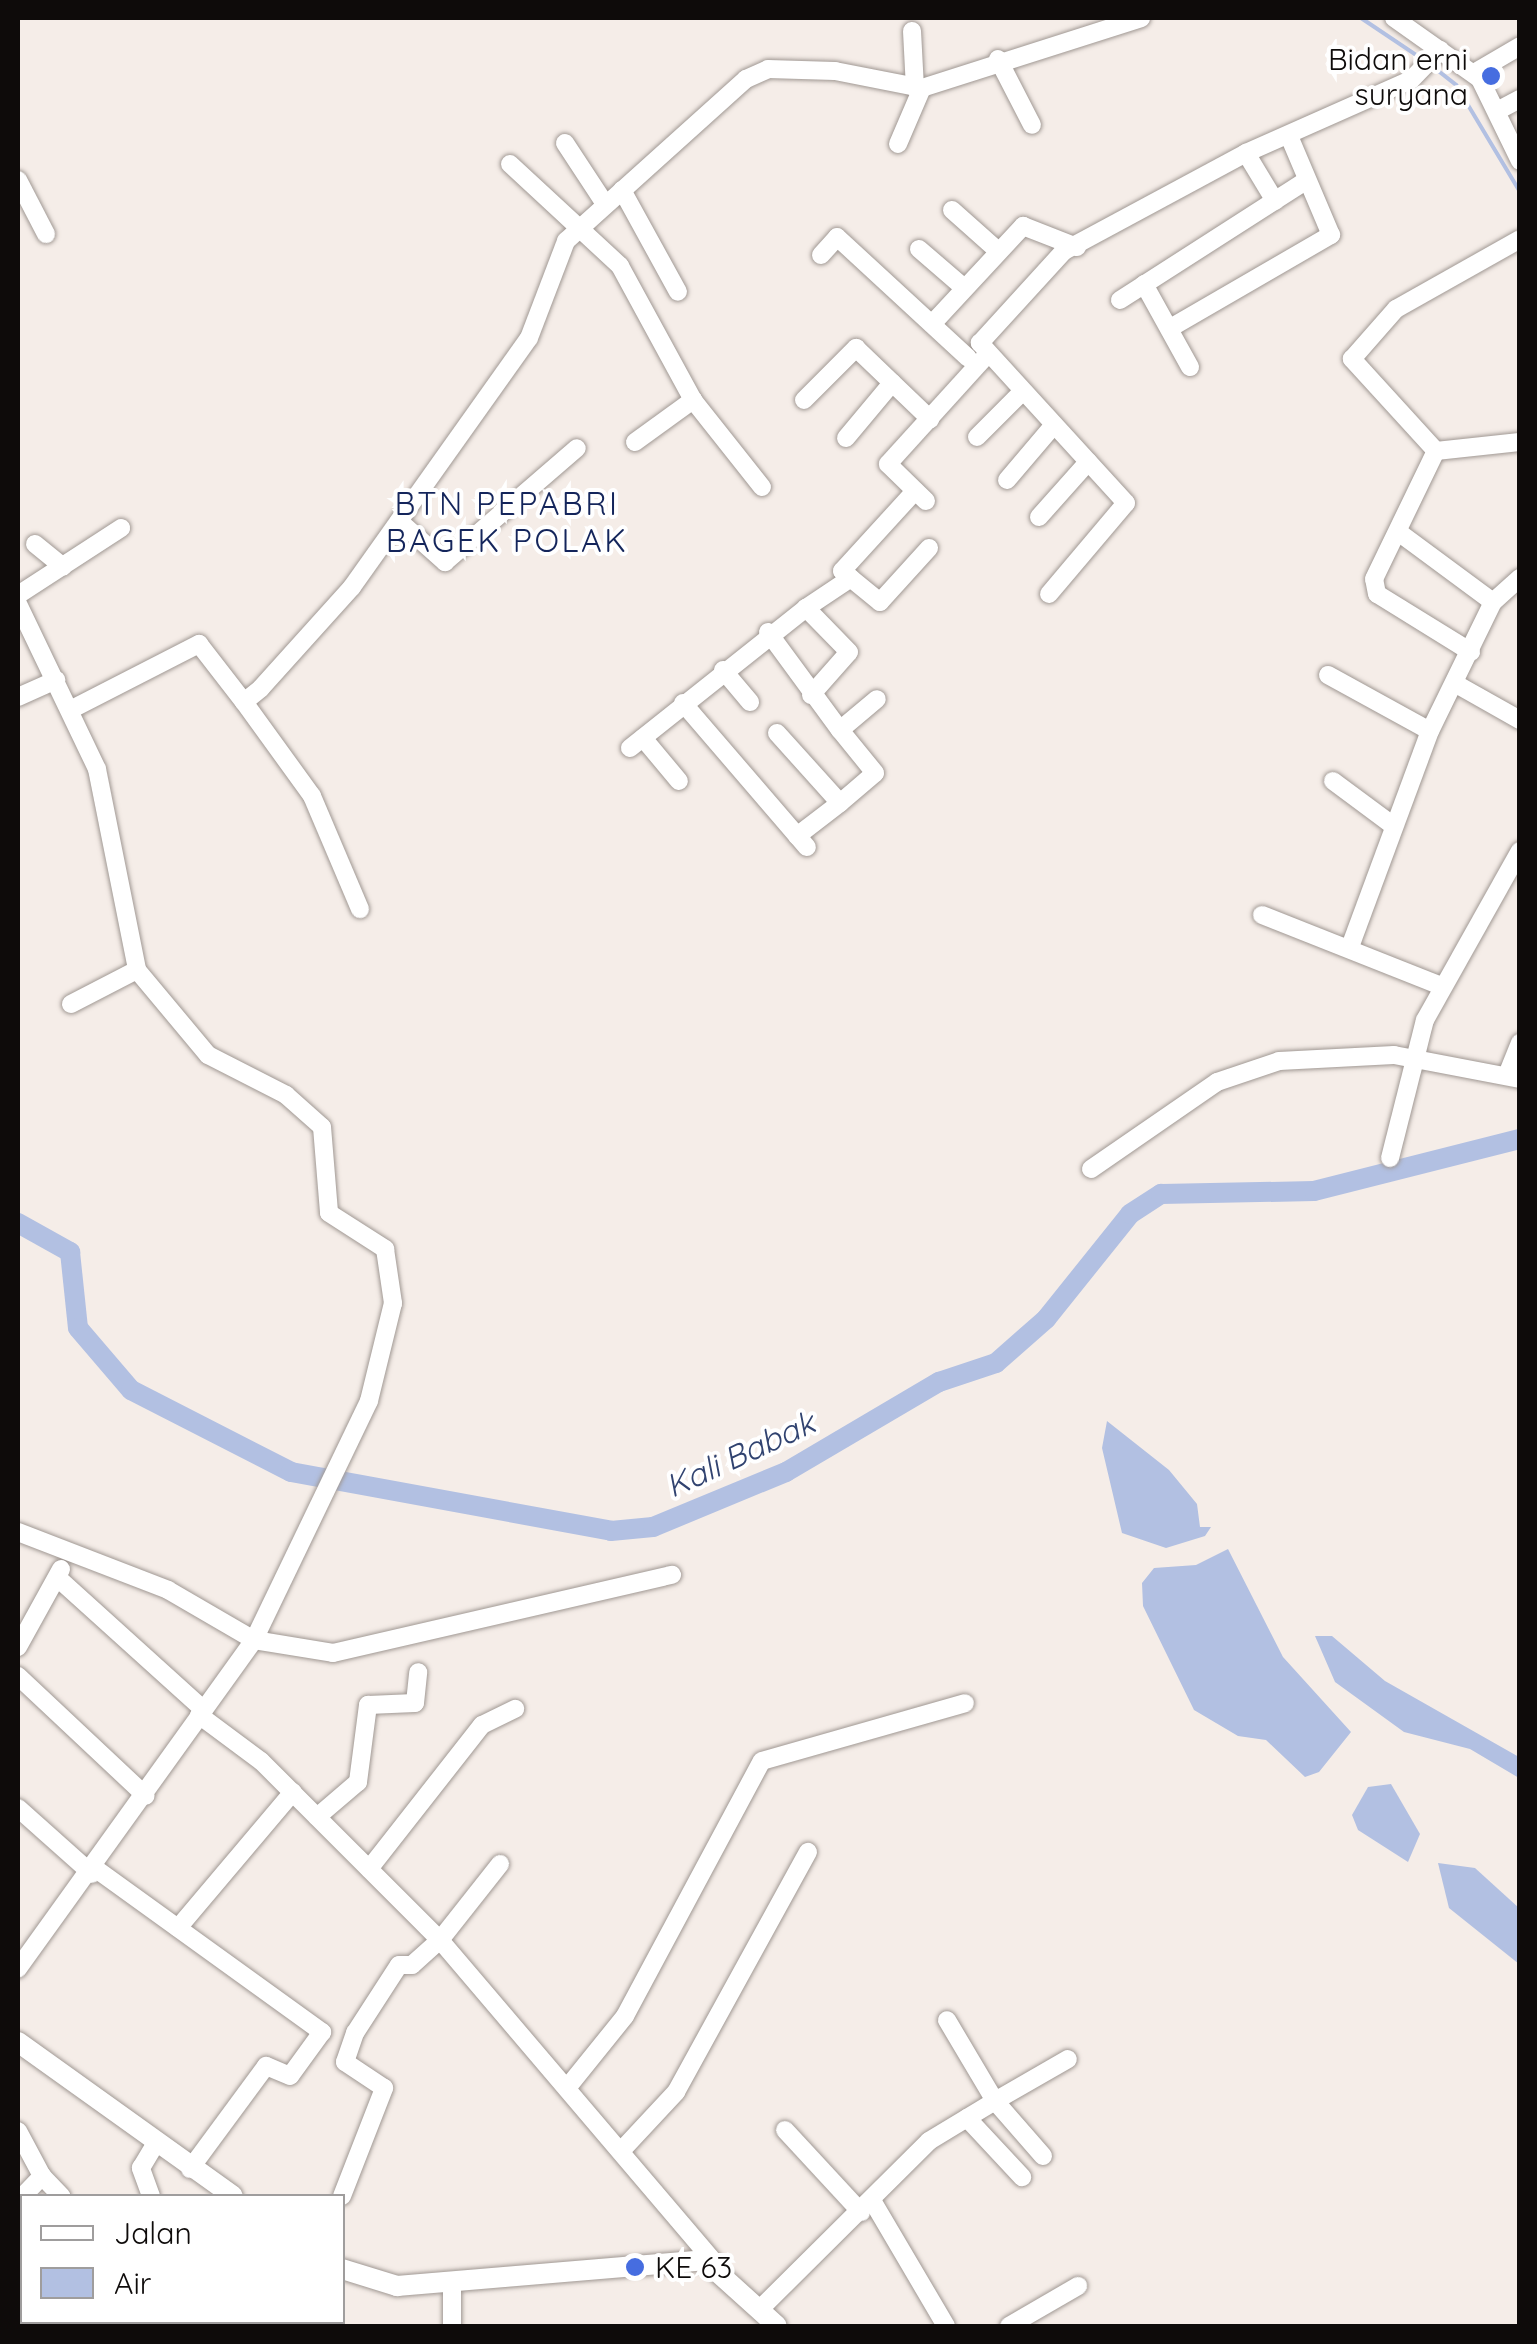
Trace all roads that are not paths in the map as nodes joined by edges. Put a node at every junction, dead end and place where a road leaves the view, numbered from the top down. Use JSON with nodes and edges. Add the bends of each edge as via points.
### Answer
{"nodes":[{"id":1,"x":1082,"y":18,"type":"edge"},
{"id":2,"x":1140,"y":18,"type":"edge"},
{"id":3,"x":1398,"y":19,"type":"edge"},
{"id":4,"x":912,"y":31,"type":"dead end"},
{"id":5,"x":1073,"y":39,"type":"junction"},
{"id":6,"x":1520,"y":46,"type":"edge"},
{"id":7,"x":1440,"y":50,"type":"junction"},
{"id":8,"x":998,"y":59,"type":"junction"},
{"id":9,"x":1474,"y":73,"type":"junction"},
{"id":10,"x":919,"y":88,"type":"junction"},
{"id":11,"x":1520,"y":99,"type":"edge"},
{"id":12,"x":1499,"y":110,"type":"junction"},
{"id":13,"x":1032,"y":125,"type":"dead end"},
{"id":14,"x":1289,"y":136,"type":"junction"},
{"id":15,"x":565,"y":143,"type":"dead end"},
{"id":16,"x":898,"y":144,"type":"dead end"},
{"id":17,"x":1246,"y":153,"type":"junction"},
{"id":18,"x":1520,"y":161,"type":"edge"},
{"id":19,"x":510,"y":164,"type":"dead end"},
{"id":20,"x":18,"y":180,"type":"edge"},
{"id":21,"x":1306,"y":180,"type":"junction"},
{"id":22,"x":622,"y":190,"type":"junction"},
{"id":23,"x":1275,"y":201,"type":"junction"},
{"id":24,"x":606,"y":204,"type":"junction"},
{"id":25,"x":952,"y":210,"type":"dead end"},
{"id":26,"x":579,"y":225,"type":"junction"},
{"id":27,"x":46,"y":234,"type":"dead end"},
{"id":28,"x":1520,"y":239,"type":"edge"},
{"id":29,"x":1077,"y":247,"type":"junction"},
{"id":30,"x":919,"y":249,"type":"dead end"},
{"id":31,"x":996,"y":249,"type":"junction"},
{"id":32,"x":821,"y":255,"type":"dead end"},
{"id":33,"x":1144,"y":284,"type":"junction"},
{"id":34,"x":962,"y":288,"type":"junction"},
{"id":35,"x":678,"y":292,"type":"dead end"},
{"id":36,"x":1120,"y":300,"type":"dead end"},
{"id":37,"x":932,"y":324,"type":"junction"},
{"id":38,"x":1172,"y":327,"type":"junction"},
{"id":39,"x":977,"y":357,"type":"junction"},
{"id":40,"x":1190,"y":366,"type":"dead end"},
{"id":41,"x":892,"y":383,"type":"junction"},
{"id":42,"x":1021,"y":393,"type":"junction"},
{"id":43,"x":693,"y":400,"type":"junction"},
{"id":44,"x":804,"y":400,"type":"dead end"},
{"id":45,"x":930,"y":419,"type":"junction"},
{"id":46,"x":1053,"y":426,"type":"junction"},
{"id":47,"x":977,"y":437,"type":"dead end"},
{"id":48,"x":846,"y":438,"type":"dead end"},
{"id":49,"x":636,"y":442,"type":"dead end"},
{"id":50,"x":1520,"y":442,"type":"edge"},
{"id":51,"x":577,"y":448,"type":"dead end"},
{"id":52,"x":1436,"y":450,"type":"junction"},
{"id":53,"x":1088,"y":462,"type":"junction"},
{"id":54,"x":1007,"y":480,"type":"dead end"},
{"id":55,"x":762,"y":487,"type":"dead end"},
{"id":56,"x":1040,"y":517,"type":"dead end"},
{"id":57,"x":399,"y":521,"type":"junction"},
{"id":58,"x":121,"y":528,"type":"dead end"},
{"id":59,"x":1401,"y":534,"type":"junction"},
{"id":60,"x":35,"y":544,"type":"dead end"},
{"id":61,"x":929,"y":548,"type":"dead end"},
{"id":62,"x":63,"y":568,"type":"junction"},
{"id":63,"x":851,"y":578,"type":"junction"},
{"id":64,"x":1520,"y":578,"type":"edge"},
{"id":65,"x":1049,"y":594,"type":"dead end"},
{"id":66,"x":18,"y":595,"type":"edge"},
{"id":67,"x":1493,"y":602,"type":"junction"},
{"id":68,"x":18,"y":604,"type":"edge"},
{"id":69,"x":806,"y":608,"type":"junction"},
{"id":70,"x":768,"y":632,"type":"junction"},
{"id":71,"x":1471,"y":652,"type":"junction"},
{"id":72,"x":722,"y":670,"type":"junction"},
{"id":73,"x":1328,"y":675,"type":"dead end"},
{"id":74,"x":56,"y":680,"type":"junction"},
{"id":75,"x":1456,"y":684,"type":"junction"},
{"id":76,"x":811,"y":695,"type":"junction"},
{"id":77,"x":18,"y":697,"type":"edge"},
{"id":78,"x":877,"y":699,"type":"dead end"},
{"id":79,"x":244,"y":702,"type":"junction"},
{"id":80,"x":683,"y":702,"type":"junction"},
{"id":81,"x":750,"y":702,"type":"dead end"},
{"id":82,"x":72,"y":709,"type":"junction"},
{"id":83,"x":1520,"y":720,"type":"edge"},
{"id":84,"x":840,"y":730,"type":"junction"},
{"id":85,"x":1430,"y":731,"type":"junction"},
{"id":86,"x":777,"y":733,"type":"dead end"},
{"id":87,"x":679,"y":781,"type":"dead end"},
{"id":88,"x":1333,"y":781,"type":"dead end"},
{"id":89,"x":840,"y":802,"type":"junction"},
{"id":90,"x":1391,"y":824,"type":"junction"},
{"id":91,"x":1520,"y":852,"type":"edge"},
{"id":92,"x":1513,"y":876,"type":"edge"},
{"id":93,"x":360,"y":909,"type":"dead end"},
{"id":94,"x":1262,"y":916,"type":"dead end"},
{"id":95,"x":1350,"y":948,"type":"junction"},
{"id":96,"x":137,"y":970,"type":"junction"},
{"id":97,"x":1441,"y":986,"type":"junction"},
{"id":98,"x":71,"y":1004,"type":"dead end"},
{"id":99,"x":1520,"y":1042,"type":"edge"},
{"id":100,"x":1410,"y":1056,"type":"junction"},
{"id":101,"x":1513,"y":1077,"type":"edge"},
{"id":102,"x":1390,"y":1158,"type":"dead end"},
{"id":103,"x":1091,"y":1169,"type":"dead end"},
{"id":104,"x":18,"y":1532,"type":"edge"},
{"id":105,"x":62,"y":1553,"type":"junction"},
{"id":106,"x":672,"y":1575,"type":"dead end"},
{"id":107,"x":60,"y":1580,"type":"junction"},
{"id":108,"x":254,"y":1640,"type":"junction"},
{"id":109,"x":18,"y":1648,"type":"edge"},
{"id":110,"x":418,"y":1672,"type":"dead end"},
{"id":111,"x":18,"y":1676,"type":"edge"},
{"id":112,"x":966,"y":1703,"type":"dead end"},
{"id":113,"x":515,"y":1709,"type":"dead end"},
{"id":114,"x":201,"y":1712,"type":"junction"},
{"id":115,"x":293,"y":1792,"type":"junction"},
{"id":116,"x":146,"y":1796,"type":"junction"},
{"id":117,"x":18,"y":1808,"type":"edge"},
{"id":118,"x":317,"y":1818,"type":"junction"},
{"id":119,"x":808,"y":1852,"type":"dead end"},
{"id":120,"x":500,"y":1864,"type":"dead end"},
{"id":121,"x":370,"y":1869,"type":"junction"},
{"id":122,"x":94,"y":1871,"type":"junction"},
{"id":123,"x":178,"y":1928,"type":"junction"},
{"id":124,"x":440,"y":1940,"type":"junction"},
{"id":125,"x":18,"y":1969,"type":"edge"},
{"id":126,"x":947,"y":2020,"type":"dead end"},
{"id":127,"x":18,"y":2042,"type":"edge"},
{"id":128,"x":1068,"y":2060,"type":"dead end"},
{"id":129,"x":567,"y":2088,"type":"junction"},
{"id":130,"x":996,"y":2102,"type":"junction"},
{"id":131,"x":967,"y":2118,"type":"junction"},
{"id":132,"x":784,"y":2130,"type":"dead end"},
{"id":133,"x":18,"y":2131,"type":"edge"},
{"id":134,"x":154,"y":2146,"type":"junction"},
{"id":135,"x":621,"y":2151,"type":"junction"},
{"id":136,"x":1043,"y":2156,"type":"dead end"},
{"id":137,"x":190,"y":2169,"type":"junction"},
{"id":138,"x":42,"y":2176,"type":"junction"},
{"id":139,"x":1022,"y":2177,"type":"dead end"},
{"id":140,"x":26,"y":2194,"type":"edge"},
{"id":141,"x":60,"y":2194,"type":"edge"},
{"id":142,"x":150,"y":2194,"type":"edge"},
{"id":143,"x":229,"y":2194,"type":"edge"},
{"id":144,"x":343,"y":2194,"type":"edge"},
{"id":145,"x":867,"y":2207,"type":"junction"},
{"id":146,"x":716,"y":2263,"type":"junction"},
{"id":147,"x":345,"y":2270,"type":"edge"},
{"id":148,"x":452,"y":2281,"type":"junction"},
{"id":149,"x":1078,"y":2286,"type":"dead end"},
{"id":150,"x":761,"y":2308,"type":"junction"},
{"id":151,"x":452,"y":2326,"type":"edge"},
{"id":152,"x":777,"y":2326,"type":"edge"},
{"id":153,"x":946,"y":2326,"type":"edge"},
{"id":154,"x":1008,"y":2326,"type":"edge"}],
"edges":[{"from":1,"to":5,"type":"street"},
{"from":2,"to":5,"type":"street"},
{"from":3,"to":7,"type":"street"},
{"from":4,"to":10,"type":"street"},
{"from":5,"to":8,"type":"street"},
{"from":6,"to":9,"type":"street"},
{"from":7,"to":9,"type":"street"},
{"from":7,"to":14,"type":"street","via":[[1411,80]]},
{"from":8,"to":10,"type":"street"},
{"from":8,"to":13,"type":"street"},
{"from":9,"to":12,"type":"street"},
{"from":10,"to":16,"type":"street"},
{"from":10,"to":22,"type":"street","via":[[835,72],[758,71]]},
{"from":11,"to":12,"type":"street"},
{"from":12,"to":18,"type":"street"},
{"from":14,"to":17,"type":"street"},
{"from":14,"to":21,"type":"street"},
{"from":15,"to":24,"type":"street"},
{"from":17,"to":23,"type":"street"},
{"from":17,"to":29,"type":"street"},
{"from":19,"to":26,"type":"street"},
{"from":20,"to":27,"type":"street"},
{"from":21,"to":23,"type":"street"},
{"from":21,"to":38,"type":"street","via":[[1331,235]]},
{"from":22,"to":24,"type":"street"},
{"from":22,"to":35,"type":"street"},
{"from":23,"to":33,"type":"street"},
{"from":24,"to":26,"type":"street"},
{"from":25,"to":31,"type":"street"},
{"from":26,"to":43,"type":"street","via":[[627,276]]},
{"from":26,"to":57,"type":"street","via":[[560,252],[536,327]]},
{"from":28,"to":52,"type":"street","via":[[1396,309],[1352,359]]},
{"from":29,"to":31,"type":"street","via":[[1023,226]]},
{"from":29,"to":39,"type":"street","via":[[980,343]]},
{"from":30,"to":34,"type":"street"},
{"from":31,"to":34,"type":"street"},
{"from":32,"to":37,"type":"street","via":[[837,238]]},
{"from":33,"to":36,"type":"street"},
{"from":33,"to":38,"type":"street"},
{"from":34,"to":37,"type":"street"},
{"from":37,"to":39,"type":"street"},
{"from":38,"to":40,"type":"street"},
{"from":39,"to":42,"type":"street"},
{"from":39,"to":45,"type":"street"},
{"from":41,"to":44,"type":"street","via":[[856,348]]},
{"from":41,"to":45,"type":"street"},
{"from":41,"to":48,"type":"street"},
{"from":42,"to":46,"type":"street"},
{"from":42,"to":47,"type":"street"},
{"from":43,"to":49,"type":"street"},
{"from":43,"to":55,"type":"street"},
{"from":45,"to":63,"type":"street","via":[[888,464],[921,496],[842,571]]},
{"from":46,"to":53,"type":"street"},
{"from":46,"to":54,"type":"street"},
{"from":50,"to":52,"type":"street"},
{"from":51,"to":57,"type":"street","via":[[444,562]]},
{"from":52,"to":59,"type":"street"},
{"from":53,"to":56,"type":"street"},
{"from":53,"to":65,"type":"street","via":[[1126,502]]},
{"from":57,"to":79,"type":"street","via":[[318,626]]},
{"from":58,"to":62,"type":"street"},
{"from":59,"to":67,"type":"street"},
{"from":59,"to":71,"type":"street","via":[[1374,591]]},
{"from":60,"to":62,"type":"street"},
{"from":61,"to":63,"type":"street","via":[[880,602]]},
{"from":62,"to":66,"type":"street"},
{"from":63,"to":69,"type":"street"},
{"from":64,"to":67,"type":"street"},
{"from":67,"to":71,"type":"street"},
{"from":68,"to":74,"type":"street"},
{"from":69,"to":70,"type":"street"},
{"from":69,"to":76,"type":"street","via":[[849,652]]},
{"from":70,"to":72,"type":"street"},
{"from":70,"to":76,"type":"street"},
{"from":71,"to":75,"type":"street"},
{"from":72,"to":80,"type":"street"},
{"from":72,"to":81,"type":"street"},
{"from":73,"to":85,"type":"street"},
{"from":74,"to":77,"type":"street"},
{"from":74,"to":82,"type":"street"},
{"from":75,"to":83,"type":"street"},
{"from":75,"to":85,"type":"street"},
{"from":76,"to":84,"type":"street"},
{"from":78,"to":84,"type":"street"},
{"from":79,"to":82,"type":"street","via":[[198,644]]},
{"from":79,"to":93,"type":"street","via":[[312,796]]},
{"from":80,"to":87,"type":"street","via":[[637,743]]},
{"from":80,"to":89,"type":"street","via":[[802,841]]},
{"from":82,"to":96,"type":"street","via":[[104,790]]},
{"from":84,"to":89,"type":"street","via":[[875,773]]},
{"from":85,"to":90,"type":"street"},
{"from":86,"to":89,"type":"street"},
{"from":88,"to":90,"type":"street"},
{"from":90,"to":95,"type":"street"},
{"from":91,"to":92,"type":"street"},
{"from":92,"to":97,"type":"street"},
{"from":94,"to":95,"type":"street"},
{"from":95,"to":97,"type":"street"},
{"from":96,"to":98,"type":"street"},
{"from":96,"to":108,"type":"street","via":[[208,1055],[286,1095],[322,1127],[329,1213],[387,1253],[386,1345]]},
{"from":97,"to":100,"type":"street"},
{"from":99,"to":101,"type":"street"},
{"from":100,"to":101,"type":"street"},
{"from":100,"to":102,"type":"street"},
{"from":100,"to":103,"type":"street","via":[[1297,1059],[1232,1075]]},
{"from":104,"to":105,"type":"street"},
{"from":105,"to":107,"type":"street"},
{"from":105,"to":108,"type":"street","via":[[134,1574]]},
{"from":106,"to":108,"type":"street","via":[[343,1653]]},
{"from":107,"to":109,"type":"street"},
{"from":107,"to":114,"type":"street"},
{"from":108,"to":114,"type":"street"},
{"from":110,"to":118,"type":"street","via":[[415,1703],[368,1705],[358,1782]]},
{"from":111,"to":116,"type":"street"},
{"from":112,"to":129,"type":"street","via":[[762,1761],[625,2016]]},
{"from":113,"to":121,"type":"street","via":[[482,1725]]},
{"from":114,"to":115,"type":"street"},
{"from":114,"to":116,"type":"street"},
{"from":115,"to":118,"type":"street"},
{"from":115,"to":123,"type":"street"},
{"from":116,"to":122,"type":"street"},
{"from":117,"to":122,"type":"street"},
{"from":118,"to":121,"type":"street"},
{"from":119,"to":135,"type":"street","via":[[676,2092]]},
{"from":120,"to":124,"type":"street"},
{"from":121,"to":124,"type":"street"},
{"from":122,"to":123,"type":"street"},
{"from":122,"to":125,"type":"street"},
{"from":123,"to":137,"type":"street","via":[[322,2032],[290,2076],[266,2066]]},
{"from":124,"to":129,"type":"street"},
{"from":124,"to":144,"type":"street","via":[[412,1966],[398,1965],[355,2032],[345,2062],[384,2088]]},
{"from":126,"to":130,"type":"street"},
{"from":127,"to":134,"type":"main road"},
{"from":128,"to":130,"type":"street"},
{"from":129,"to":135,"type":"street"},
{"from":130,"to":131,"type":"street"},
{"from":130,"to":136,"type":"street"},
{"from":131,"to":139,"type":"street"},
{"from":131,"to":145,"type":"street","via":[[929,2141]]},
{"from":132,"to":145,"type":"street"},
{"from":133,"to":138,"type":"street"},
{"from":134,"to":137,"type":"main road"},
{"from":134,"to":142,"type":"street","via":[[141,2168]]},
{"from":135,"to":146,"type":"street"},
{"from":137,"to":143,"type":"main road"},
{"from":138,"to":140,"type":"street"},
{"from":138,"to":141,"type":"street"},
{"from":145,"to":150,"type":"street"},
{"from":145,"to":153,"type":"street"},
{"from":146,"to":148,"type":"main road"},
{"from":146,"to":150,"type":"main road"},
{"from":147,"to":148,"type":"main road","via":[[377,2286]]},
{"from":148,"to":151,"type":"street"},
{"from":149,"to":154,"type":"street"},
{"from":150,"to":152,"type":"main road"}]}
